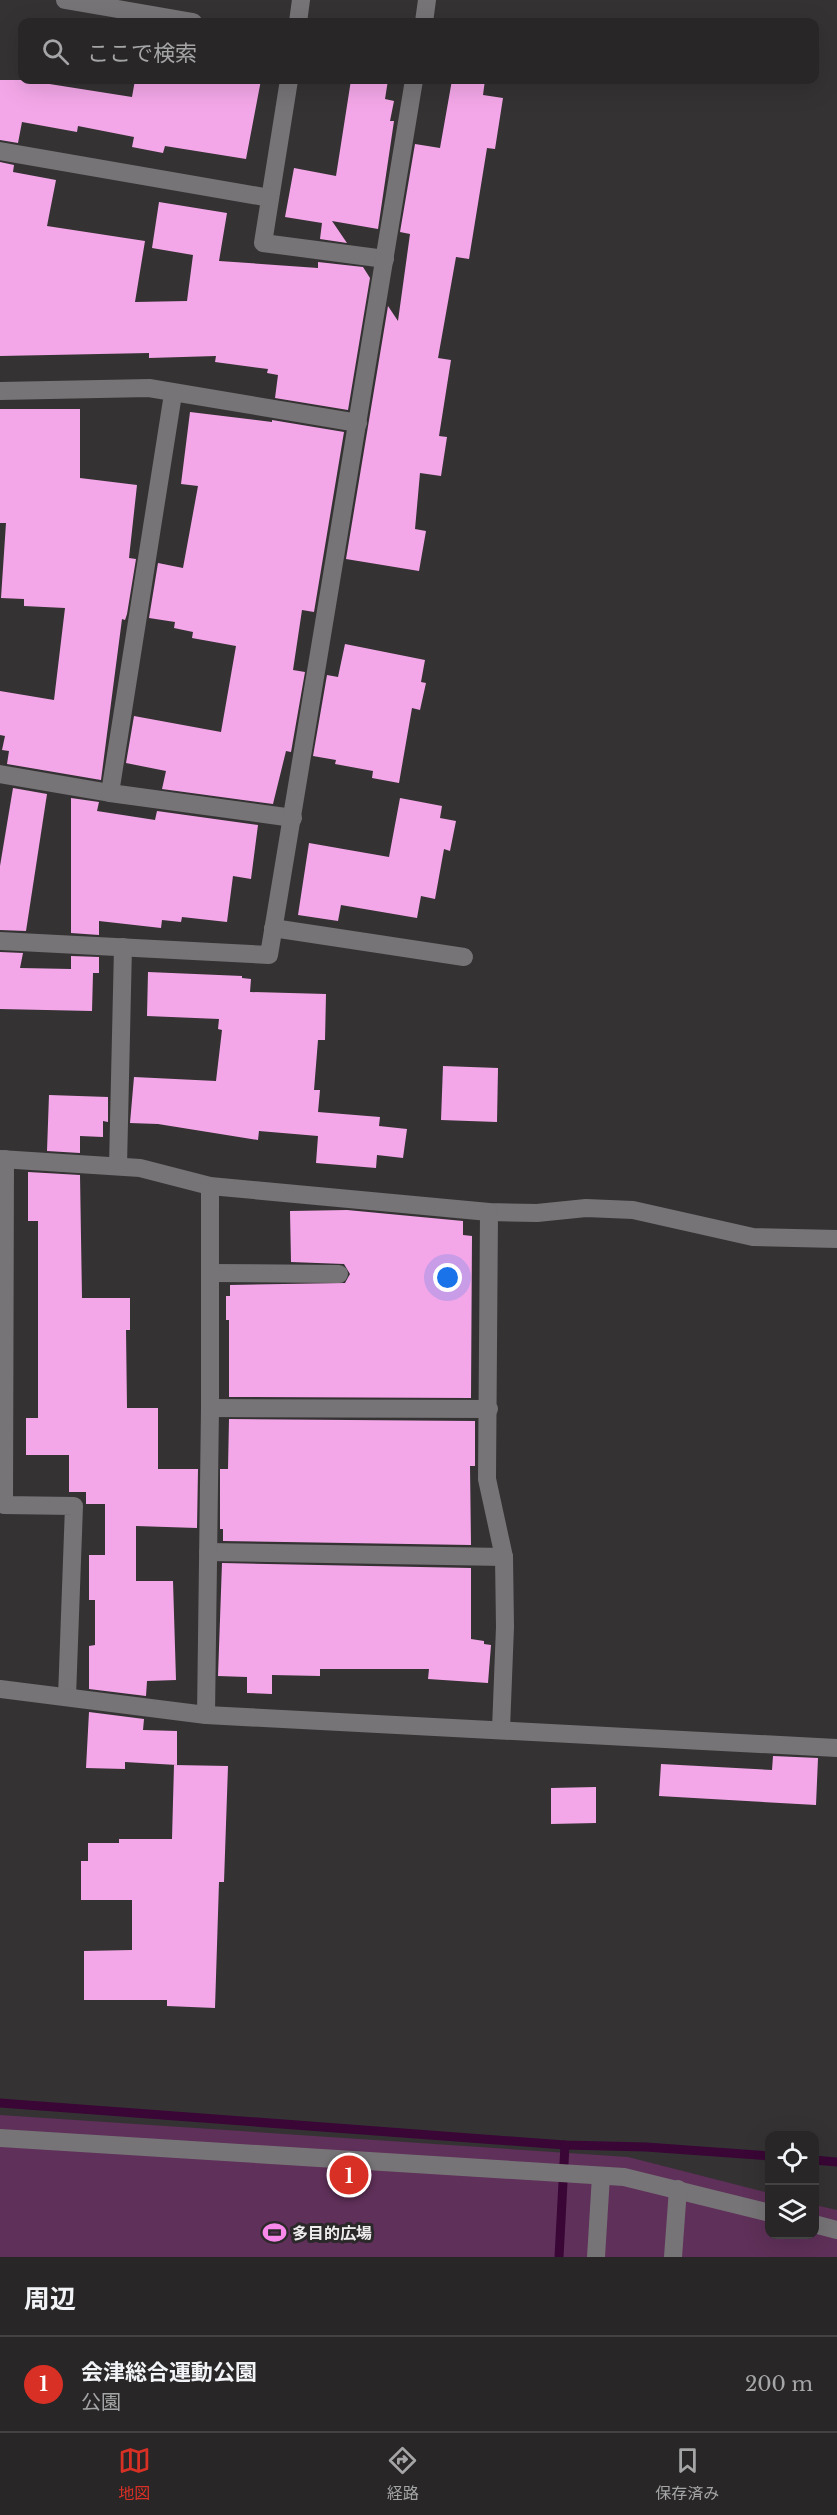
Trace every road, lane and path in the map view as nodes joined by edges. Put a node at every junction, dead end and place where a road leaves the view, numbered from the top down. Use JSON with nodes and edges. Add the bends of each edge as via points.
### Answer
{"nodes":[{"id":1,"x":65,"y":0,"type":"edge"},
{"id":2,"x":301,"y":0,"type":"edge"},
{"id":3,"x":427,"y":0,"type":"edge"},
{"id":4,"x":161,"y":8,"type":"edge"},
{"id":5,"x":184,"y":18,"type":"edge"},
{"id":6,"x":298,"y":18,"type":"edge"},
{"id":7,"x":425,"y":18,"type":"edge"},
{"id":8,"x":287,"y":84,"type":"edge"},
{"id":9,"x":413,"y":84,"type":"edge"},
{"id":10,"x":0,"y":151,"type":"edge"},
{"id":11,"x":270,"y":198,"type":"junction"},
{"id":12,"x":385,"y":259,"type":"junction"},
{"id":13,"x":0,"y":391,"type":"edge"},
{"id":14,"x":173,"y":394,"type":"junction"},
{"id":15,"x":358,"y":423,"type":"junction"},
{"id":16,"x":0,"y":774,"type":"edge"},
{"id":17,"x":110,"y":793,"type":"junction"},
{"id":18,"x":294,"y":818,"type":"junction"},
{"id":19,"x":273,"y":928,"type":"junction"},
{"id":20,"x":0,"y":941,"type":"edge"},
{"id":21,"x":123,"y":947,"type":"junction"},
{"id":22,"x":464,"y":957,"type":"dead end"},
{"id":23,"x":3,"y":1159,"type":"edge"},
{"id":24,"x":118,"y":1166,"type":"junction"},
{"id":25,"x":210,"y":1186,"type":"junction"},
{"id":26,"x":489,"y":1212,"type":"junction"},
{"id":27,"x":837,"y":1239,"type":"edge"},
{"id":28,"x":210,"y":1273,"type":"junction"},
{"id":29,"x":339,"y":1274,"type":"dead end"},
{"id":30,"x":210,"y":1408,"type":"junction"},
{"id":31,"x":489,"y":1409,"type":"junction"},
{"id":32,"x":208,"y":1552,"type":"junction"},
{"id":33,"x":504,"y":1557,"type":"junction"},
{"id":34,"x":0,"y":1689,"type":"edge"},
{"id":35,"x":67,"y":1697,"type":"junction"},
{"id":36,"x":206,"y":1715,"type":"junction"},
{"id":37,"x":501,"y":1729,"type":"junction"},
{"id":38,"x":837,"y":1748,"type":"edge"},
{"id":39,"x":0,"y":2138,"type":"edge"},
{"id":40,"x":601,"y":2176,"type":"junction"},
{"id":41,"x":678,"y":2189,"type":"junction"},
{"id":42,"x":765,"y":2211,"type":"edge"},
{"id":43,"x":819,"y":2225,"type":"edge"},
{"id":44,"x":837,"y":2230,"type":"edge"},
{"id":45,"x":596,"y":2257,"type":"edge"},
{"id":46,"x":673,"y":2257,"type":"edge"}],
"edges":[{"from":1,"to":4,"type":"street"},
{"from":2,"to":6,"type":"street"},
{"from":3,"to":7,"type":"street"},
{"from":4,"to":5,"type":"street"},
{"from":8,"to":11,"type":"street"},
{"from":9,"to":12,"type":"street"},
{"from":10,"to":11,"type":"street"},
{"from":11,"to":12,"type":"street","via":[[263,243]]},
{"from":12,"to":15,"type":"street"},
{"from":13,"to":14,"type":"street","via":[[149,388]]},
{"from":14,"to":15,"type":"street"},
{"from":14,"to":17,"type":"street"},
{"from":15,"to":18,"type":"street"},
{"from":16,"to":17,"type":"street"},
{"from":17,"to":18,"type":"street"},
{"from":18,"to":19,"type":"street"},
{"from":19,"to":21,"type":"street","via":[[268,955]]},
{"from":19,"to":22,"type":"street"},
{"from":20,"to":21,"type":"street"},
{"from":21,"to":24,"type":"street"},
{"from":23,"to":24,"type":"street"},
{"from":23,"to":35,"type":"street","via":[[4,1505],[74,1506]]},
{"from":24,"to":25,"type":"street"},
{"from":25,"to":26,"type":"street"},
{"from":25,"to":28,"type":"street"},
{"from":26,"to":27,"type":"street","via":[[633,1210],[753,1237]]},
{"from":26,"to":31,"type":"street"},
{"from":28,"to":29,"type":"street"},
{"from":28,"to":30,"type":"street"},
{"from":30,"to":31,"type":"street"},
{"from":30,"to":32,"type":"street"},
{"from":31,"to":33,"type":"street","via":[[487,1479]]},
{"from":32,"to":33,"type":"street"},
{"from":32,"to":36,"type":"street"},
{"from":33,"to":37,"type":"street"},
{"from":34,"to":35,"type":"street"},
{"from":35,"to":36,"type":"street"},
{"from":36,"to":37,"type":"street"},
{"from":37,"to":38,"type":"street"},
{"from":39,"to":40,"type":"street"},
{"from":40,"to":41,"type":"street"},
{"from":40,"to":45,"type":"street"},
{"from":41,"to":42,"type":"street"},
{"from":41,"to":46,"type":"street"},
{"from":43,"to":44,"type":"street"}]}
